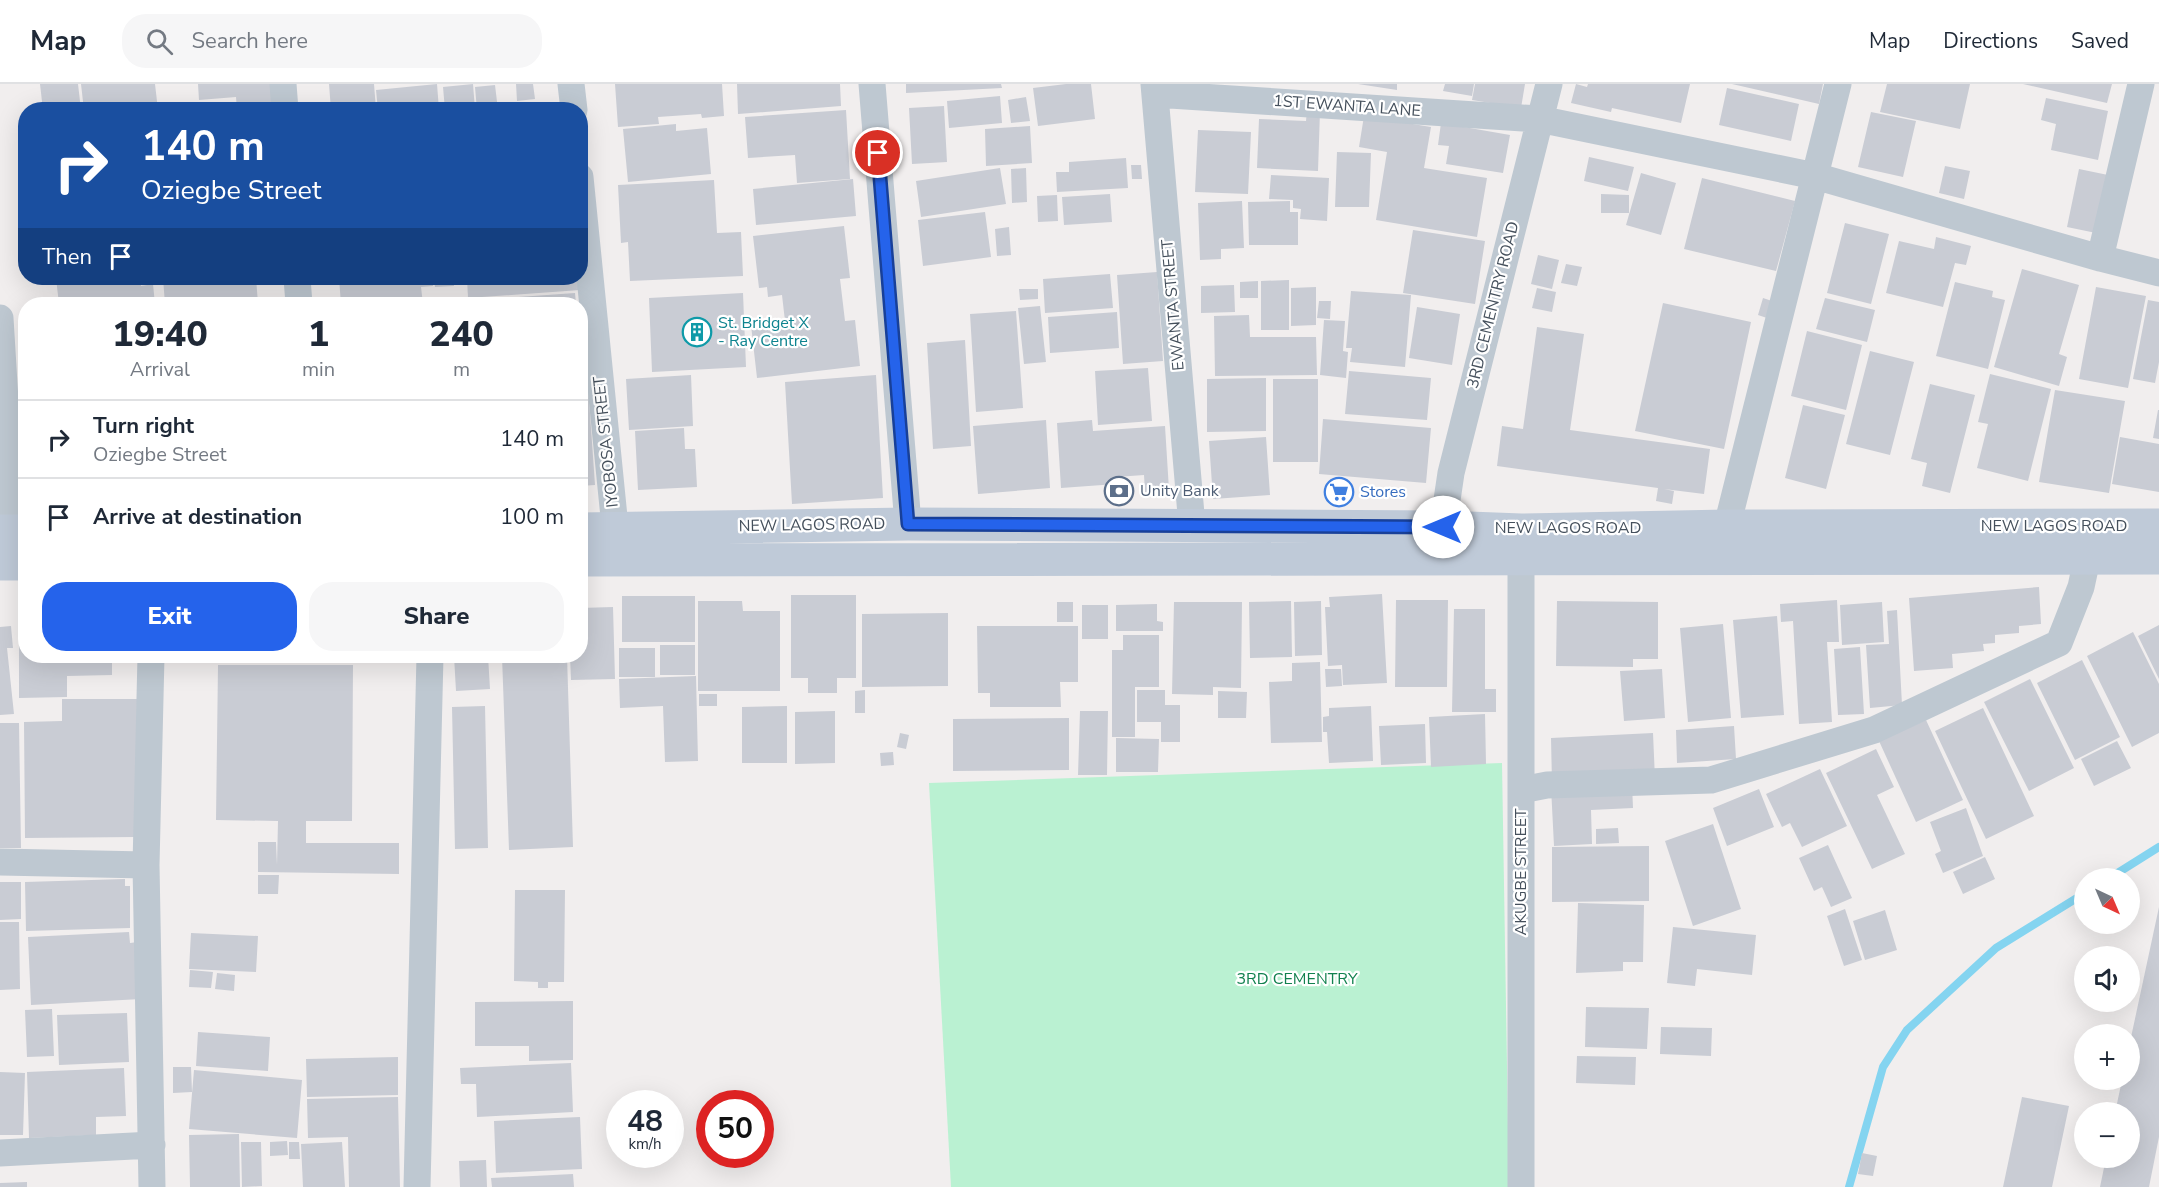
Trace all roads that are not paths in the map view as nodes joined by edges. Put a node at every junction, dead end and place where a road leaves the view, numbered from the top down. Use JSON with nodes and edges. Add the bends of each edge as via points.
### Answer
{"nodes":[{"id":1,"x":283,"y":84,"type":"edge"},
{"id":2,"x":571,"y":84,"type":"edge"},
{"id":3,"x":872,"y":84,"type":"edge"},
{"id":4,"x":1549,"y":84,"type":"edge"},
{"id":5,"x":1838,"y":84,"type":"edge"},
{"id":6,"x":2141,"y":84,"type":"edge"},
{"id":7,"x":1154,"y":89,"type":"edge"},
{"id":8,"x":284,"y":102,"type":"edge"},
{"id":9,"x":573,"y":102,"type":"edge"},
{"id":10,"x":1539,"y":119,"type":"junction"},
{"id":11,"x":1815,"y":176,"type":"junction"},
{"id":12,"x":588,"y":257,"type":"edge"},
{"id":13,"x":2100,"y":258,"type":"junction"},
{"id":14,"x":2159,"y":273,"type":"edge"},
{"id":15,"x":0,"y":318,"type":"edge"},
{"id":16,"x":908,"y":524,"type":"junction"},
{"id":17,"x":2159,"y":525,"type":"edge"},
{"id":18,"x":1192,"y":526,"type":"junction"},
{"id":19,"x":1727,"y":526,"type":"junction"},
{"id":20,"x":615,"y":527,"type":"junction"},
{"id":21,"x":1443,"y":527,"type":"junction"},
{"id":22,"x":588,"y":529,"type":"edge"},
{"id":23,"x":13,"y":531,"type":"edge"},
{"id":24,"x":1521,"y":557,"type":"junction"},
{"id":25,"x":2159,"y":558,"type":"edge"},
{"id":26,"x":2087,"y":559,"type":"junction"},
{"id":27,"x":588,"y":560,"type":"edge"},
{"id":28,"x":0,"y":564,"type":"edge"},
{"id":29,"x":18,"y":564,"type":"edge"},
{"id":30,"x":151,"y":663,"type":"edge"},
{"id":31,"x":430,"y":663,"type":"edge"},
{"id":32,"x":1521,"y":790,"type":"junction"},
{"id":33,"x":0,"y":862,"type":"edge"},
{"id":34,"x":146,"y":865,"type":"junction"},
{"id":35,"x":152,"y":1145,"type":"junction"},
{"id":36,"x":0,"y":1154,"type":"edge"},
{"id":37,"x":153,"y":1187,"type":"edge"},
{"id":38,"x":417,"y":1187,"type":"edge"},
{"id":39,"x":1521,"y":1187,"type":"edge"}],
"edges":[{"from":1,"to":8,"type":"street"},
{"from":2,"to":9,"type":"street"},
{"from":3,"to":16,"type":"street"},
{"from":4,"to":10,"type":"street","name":"3RD CEMENTRY ROAD"},
{"from":5,"to":11,"type":"street"},
{"from":6,"to":13,"type":"street"},
{"from":7,"to":10,"type":"street","name":"1ST EWANTA LANE"},
{"from":7,"to":18,"type":"street","name":"EWANTA STREET"},
{"from":10,"to":11,"type":"street","name":"1ST EWANTA LANE"},
{"from":10,"to":21,"type":"street","name":"3RD CEMENTRY ROAD","via":[[1451,473]]},
{"from":11,"to":13,"type":"street","name":"1ST EWANTA LANE"},
{"from":11,"to":19,"type":"street"},
{"from":12,"to":20,"type":"street","name":"IYOBOSA STREET"},
{"from":13,"to":14,"type":"street","name":"1ST EWANTA LANE"},
{"from":15,"to":23,"type":"street"},
{"from":16,"to":18,"type":"main road","name":"NEW LAGOS ROAD"},
{"from":16,"to":20,"type":"main road","name":"NEW LAGOS ROAD"},
{"from":17,"to":19,"type":"main road","name":"NEW LAGOS ROAD"},
{"from":18,"to":21,"type":"main road","name":"NEW LAGOS ROAD"},
{"from":19,"to":21,"type":"main road","name":"NEW LAGOS ROAD","via":[[1521,530]]},
{"from":20,"to":22,"type":"main road","name":"NEW LAGOS ROAD"},
{"from":24,"to":26,"type":"main road","name":"NEW LAGOS ROAD"},
{"from":24,"to":27,"type":"main road","name":"NEW LAGOS ROAD"},
{"from":24,"to":32,"type":"street","name":"AKUGBE STREET"},
{"from":25,"to":26,"type":"main road","name":"NEW LAGOS ROAD"},
{"from":26,"to":32,"type":"street","via":[[2081,587],[2059,643],[1874,730],[1711,780],[1547,785]]},
{"from":28,"to":29,"type":"main road"},
{"from":30,"to":34,"type":"street"},
{"from":31,"to":38,"type":"street"},
{"from":32,"to":39,"type":"street","name":"AKUGBE STREET"},
{"from":33,"to":34,"type":"street"},
{"from":34,"to":35,"type":"street"},
{"from":35,"to":36,"type":"street"},
{"from":35,"to":37,"type":"street"}]}
